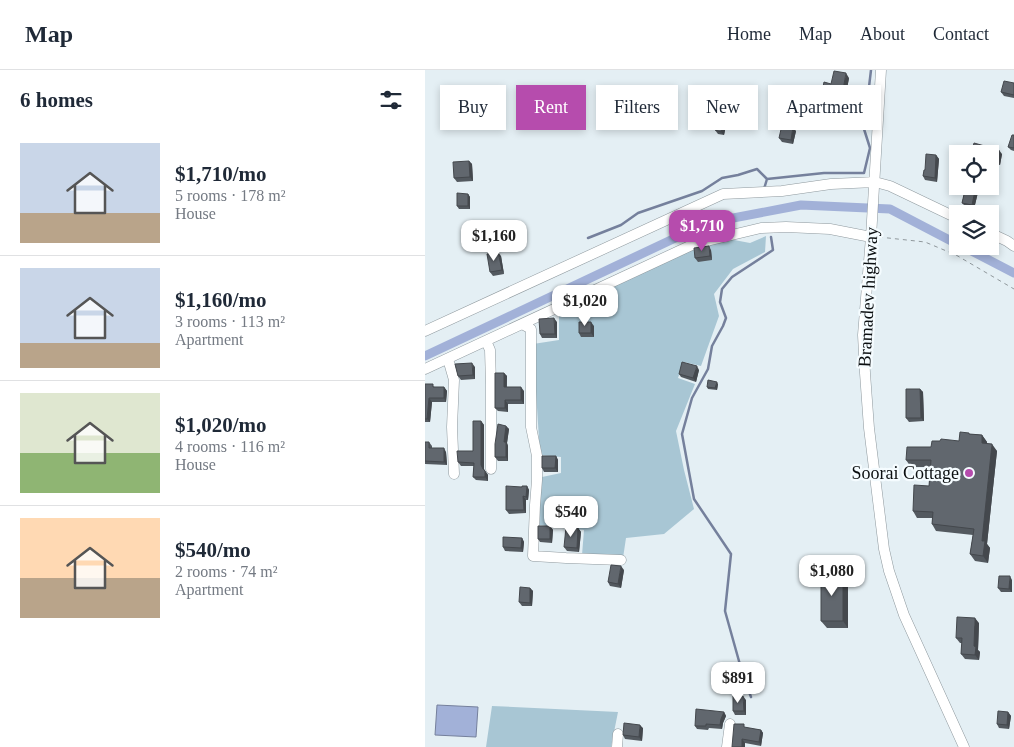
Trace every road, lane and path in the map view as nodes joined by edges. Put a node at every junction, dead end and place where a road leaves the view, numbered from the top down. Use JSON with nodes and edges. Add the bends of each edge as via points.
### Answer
{"nodes":[{"id":1,"x":881,"y":70,"type":"edge"},
{"id":2,"x":875,"y":184,"type":"junction"},
{"id":3,"x":949,"y":214,"type":"edge"},
{"id":4,"x":871,"y":234,"type":"junction"},
{"id":5,"x":999,"y":237,"type":"edge"},
{"id":6,"x":1014,"y":246,"type":"edge"},
{"id":7,"x":1014,"y":289,"type":"edge"},
{"id":8,"x":522,"y":324,"type":"junction"},
{"id":9,"x":425,"y":331,"type":"edge"},
{"id":10,"x":486,"y":341,"type":"junction"},
{"id":11,"x":448,"y":359,"type":"junction"},
{"id":12,"x":425,"y":369,"type":"edge"},
{"id":13,"x":491,"y":469,"type":"dead end"},
{"id":14,"x":454,"y":474,"type":"dead end"},
{"id":15,"x":621,"y":560,"type":"dead end"},
{"id":16,"x":730,"y":724,"type":"dead end"},
{"id":17,"x":618,"y":734,"type":"dead end"},
{"id":18,"x":617,"y":747,"type":"edge"},
{"id":19,"x":727,"y":747,"type":"edge"},
{"id":20,"x":964,"y":747,"type":"edge"}],
"edges":[{"from":1,"to":2,"type":"street","name":"Bramadev highway"},
{"from":2,"to":3,"type":"street","via":[[890,186]]},
{"from":2,"to":4,"type":"street","name":"Bramadev highway"},
{"from":2,"to":9,"type":"street","via":[[831,184],[723,194]]},
{"from":4,"to":7,"type":"path","via":[[925,242],[956,255]]},
{"from":4,"to":8,"type":"street","via":[[830,228],[761,228],[694,244]]},
{"from":4,"to":20,"type":"street","name":"Bramadev highway","via":[[863,336],[869,428],[884,549],[904,615]]},
{"from":5,"to":6,"type":"street"},
{"from":8,"to":10,"type":"street"},
{"from":8,"to":15,"type":"street","via":[[531,329],[531,427],[537,456],[533,556]]},
{"from":10,"to":11,"type":"street"},
{"from":10,"to":13,"type":"street","via":[[490,350]]},
{"from":11,"to":12,"type":"street"},
{"from":11,"to":14,"type":"street","via":[[454,380]]},
{"from":16,"to":19,"type":"street"},
{"from":17,"to":18,"type":"street"}]}
